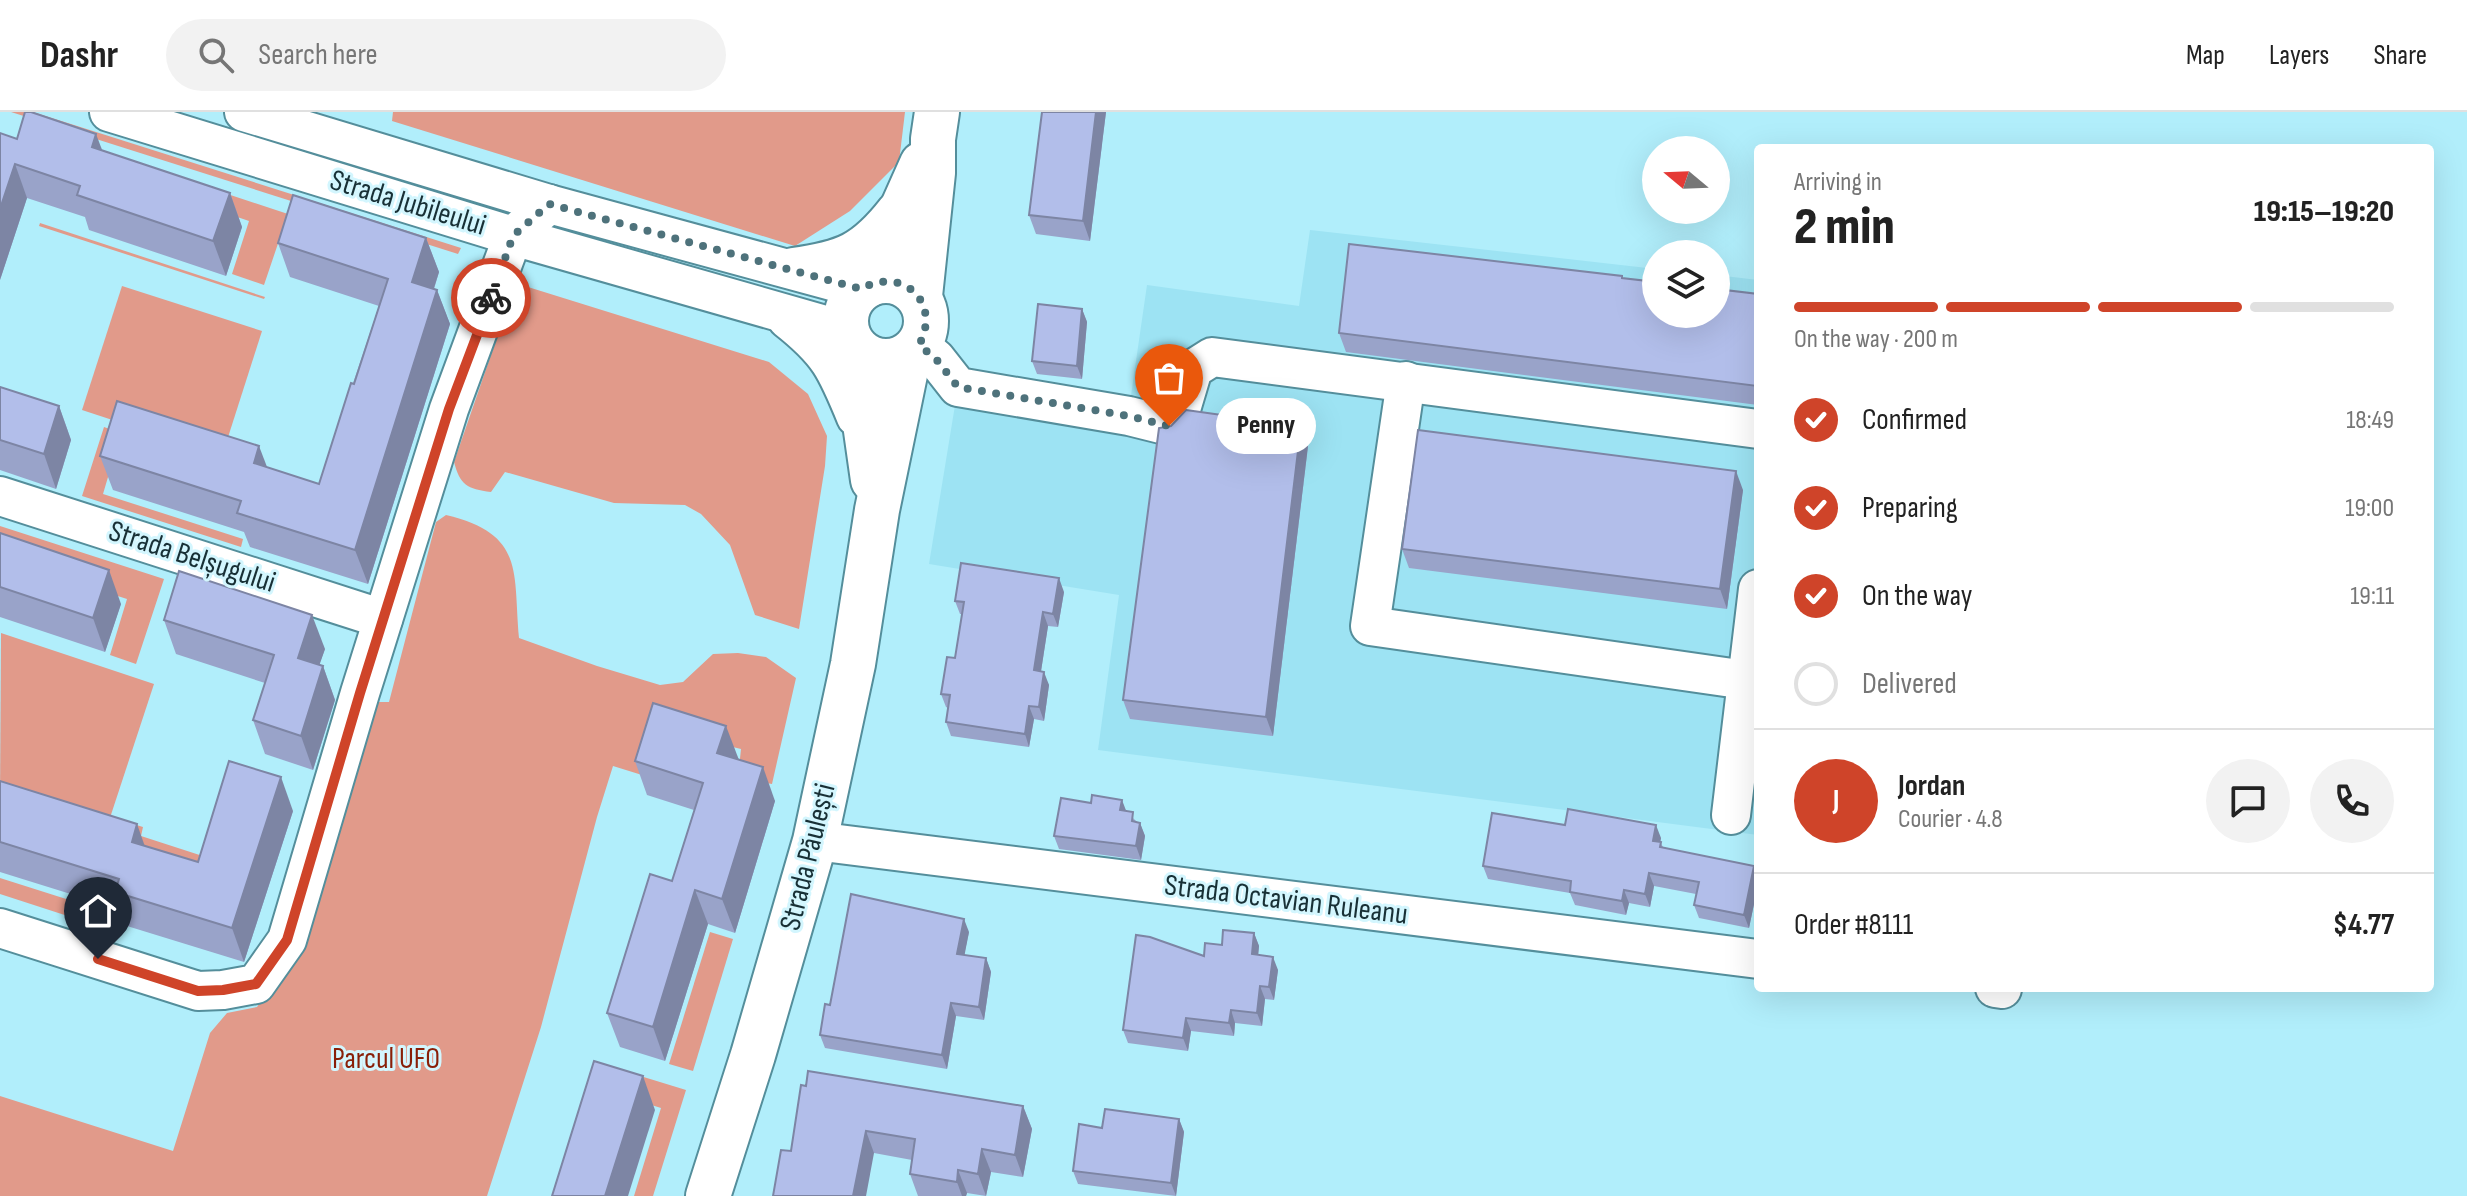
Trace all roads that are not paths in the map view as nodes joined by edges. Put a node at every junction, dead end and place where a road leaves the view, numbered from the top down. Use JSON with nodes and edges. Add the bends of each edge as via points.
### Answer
{"nodes":[{"id":1,"x":109,"y":112,"type":"edge"},
{"id":2,"x":244,"y":112,"type":"edge"},
{"id":3,"x":935,"y":126,"type":"edge"},
{"id":4,"x":360,"y":128,"type":"edge"},
{"id":5,"x":907,"y":196,"type":"junction"},
{"id":6,"x":549,"y":204,"type":"junction"},
{"id":7,"x":513,"y":236,"type":"junction"},
{"id":8,"x":784,"y":269,"type":"junction"},
{"id":9,"x":864,"y":287,"type":"junction"},
{"id":10,"x":920,"y":296,"type":"junction"},
{"id":11,"x":779,"y":313,"type":"junction"},
{"id":12,"x":850,"y":338,"type":"junction"},
{"id":13,"x":914,"y":350,"type":"junction"},
{"id":14,"x":1406,"y":381,"type":"junction"},
{"id":15,"x":1754,"y":428,"type":"edge"},
{"id":16,"x":868,"y":450,"type":"junction"},
{"id":17,"x":0,"y":496,"type":"edge"},
{"id":18,"x":877,"y":510,"type":"junction"},
{"id":19,"x":383,"y":619,"type":"junction"},
{"id":20,"x":1754,"y":619,"type":"edge"},
{"id":21,"x":1746,"y":680,"type":"junction"},
{"id":22,"x":1731,"y":815,"type":"dead end"},
{"id":23,"x":815,"y":841,"type":"junction"},
{"id":24,"x":0,"y":928,"type":"edge"},
{"id":25,"x":1754,"y":958,"type":"edge"},
{"id":26,"x":708,"y":1196,"type":"edge"}],
"edges":[{"from":1,"to":7,"type":"street","name":"Strada Jubileului"},
{"from":2,"to":4,"type":"street","name":"Strada Jubileului"},
{"from":3,"to":5,"type":"main road"},
{"from":3,"to":10,"type":"main road"},
{"from":4,"to":6,"type":"street","name":"Strada Jubileului"},
{"from":5,"to":8,"type":"street","via":[[878,234],[859,249]]},
{"from":5,"to":9,"type":"main road"},
{"from":6,"to":7,"type":"street"},
{"from":6,"to":8,"type":"street","name":"Strada Jubileului"},
{"from":7,"to":11,"type":"street","name":"Strada Jubileului"},
{"from":7,"to":19,"type":"street","via":[[449,409]]},
{"from":8,"to":9,"type":"street","name":"Strada Jubileului"},
{"from":9,"to":10,"type":"main road","via":[[885,280]]},
{"from":9,"to":12,"type":"main road","via":[[846,315]]},
{"from":10,"to":13,"type":"main road","via":[[927,324]]},
{"from":11,"to":12,"type":"street","name":"Strada Jubileului"},
{"from":11,"to":16,"type":"street","via":[[827,356]]},
{"from":12,"to":13,"type":"main road","via":[[876,360],[889,361]]},
{"from":12,"to":16,"type":"main road","name":"Strada Păulești"},
{"from":13,"to":14,"type":"street","via":[[936,359],[958,387],[1169,426],[1182,406],[1193,369],[1212,357]]},
{"from":13,"to":18,"type":"main road","name":"Strada Păulești"},
{"from":14,"to":15,"type":"street"},
{"from":14,"to":21,"type":"street","via":[[1370,626]]},
{"from":16,"to":18,"type":"main road","name":"Strada Păulești"},
{"from":17,"to":19,"type":"street","name":"Strada Belșugului"},
{"from":18,"to":23,"type":"main road","name":"Strada Păulești","via":[[853,664]]},
{"from":19,"to":24,"type":"street","via":[[287,940],[256,984],[198,991]]},
{"from":20,"to":21,"type":"street"},
{"from":21,"to":22,"type":"street"},
{"from":23,"to":25,"type":"street","name":"Strada Octavian Ruleanu"},
{"from":23,"to":26,"type":"main road","name":"Strada Păulești"}]}
